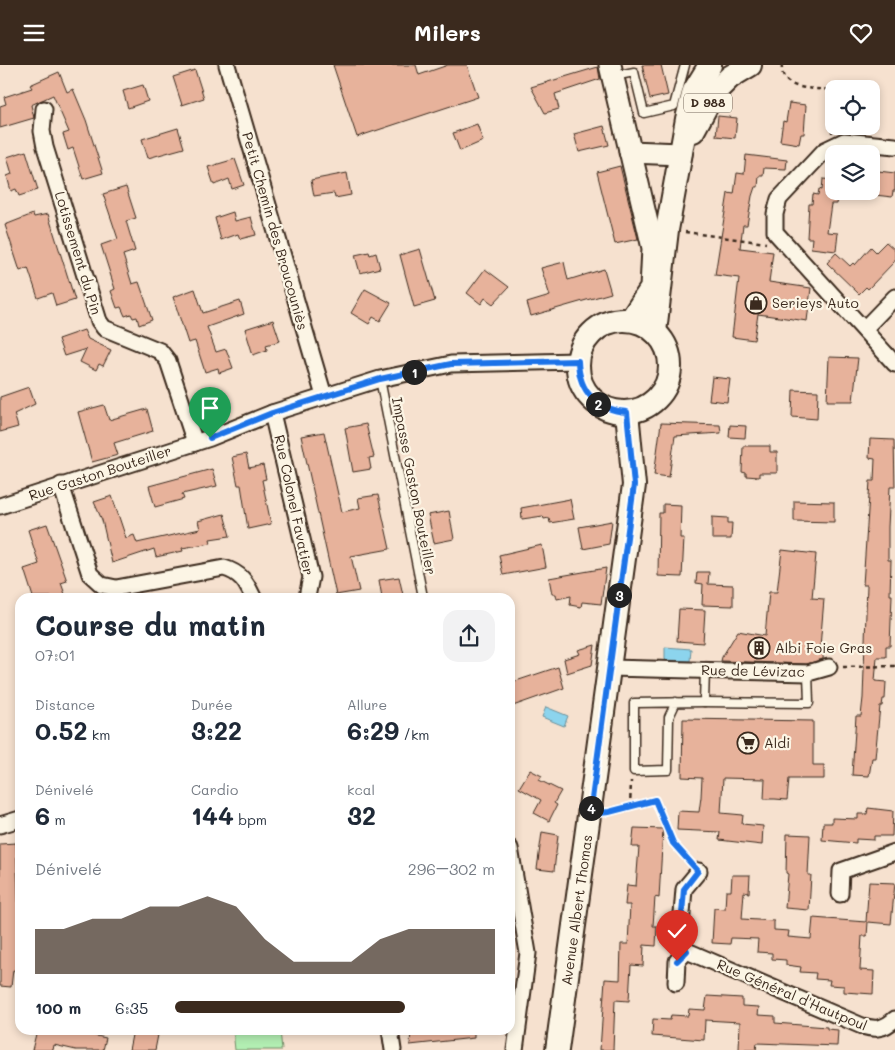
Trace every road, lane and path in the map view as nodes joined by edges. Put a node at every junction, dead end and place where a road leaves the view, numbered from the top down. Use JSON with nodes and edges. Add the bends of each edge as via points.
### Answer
{"nodes":[{"id":1,"x":227,"y":65,"type":"edge"},
{"id":2,"x":685,"y":65,"type":"edge"},
{"id":3,"x":710,"y":65,"type":"edge"},
{"id":4,"x":750,"y":65,"type":"edge"},
{"id":5,"x":782,"y":65,"type":"edge"},
{"id":6,"x":634,"y":68,"type":"edge"},
{"id":7,"x":611,"y":71,"type":"edge"},
{"id":8,"x":825,"y":89,"type":"edge"},
{"id":9,"x":44,"y":109,"type":"dead end"},
{"id":10,"x":839,"y":145,"type":"edge"},
{"id":11,"x":895,"y":146,"type":"edge"},
{"id":12,"x":825,"y":150,"type":"edge"},
{"id":13,"x":630,"y":152,"type":"junction"},
{"id":14,"x":681,"y":154,"type":"junction"},
{"id":15,"x":667,"y":230,"type":"junction"},
{"id":16,"x":780,"y":237,"type":"junction"},
{"id":17,"x":895,"y":297,"type":"edge"},
{"id":18,"x":630,"y":320,"type":"junction"},
{"id":19,"x":864,"y":329,"type":"junction"},
{"id":20,"x":655,"y":332,"type":"junction"},
{"id":21,"x":578,"y":361,"type":"junction"},
{"id":22,"x":895,"y":364,"type":"edge"},
{"id":23,"x":380,"y":379,"type":"junction"},
{"id":24,"x":324,"y":396,"type":"junction"},
{"id":25,"x":627,"y":412,"type":"junction"},
{"id":26,"x":272,"y":413,"type":"junction"},
{"id":27,"x":195,"y":443,"type":"junction"},
{"id":28,"x":61,"y":485,"type":"junction"},
{"id":29,"x":0,"y":506,"type":"edge"},
{"id":30,"x":251,"y":593,"type":"edge"},
{"id":31,"x":308,"y":593,"type":"edge"},
{"id":32,"x":422,"y":593,"type":"edge"},
{"id":33,"x":895,"y":666,"type":"edge"},
{"id":34,"x":829,"y":667,"type":"joint"},
{"id":35,"x":610,"y":668,"type":"junction"},
{"id":36,"x":705,"y":670,"type":"junction"},
{"id":37,"x":808,"y":673,"type":"junction"},
{"id":38,"x":704,"y":701,"type":"junction"},
{"id":39,"x":676,"y":702,"type":"junction"},
{"id":40,"x":634,"y":771,"type":"junction"},
{"id":41,"x":630,"y":807,"type":"junction"},
{"id":42,"x":590,"y":814,"type":"junction"},
{"id":43,"x":15,"y":820,"type":"edge"},
{"id":44,"x":0,"y":825,"type":"edge"},
{"id":45,"x":895,"y":852,"type":"edge"},
{"id":46,"x":698,"y":871,"type":"joint"},
{"id":47,"x":515,"y":877,"type":"edge"},
{"id":48,"x":840,"y":894,"type":"dead end"},
{"id":49,"x":687,"y":951,"type":"junction"},
{"id":50,"x":676,"y":983,"type":"dead end"},
{"id":51,"x":895,"y":1019,"type":"edge"},
{"id":52,"x":391,"y":1035,"type":"edge"},
{"id":53,"x":393,"y":1050,"type":"edge"},
{"id":54,"x":515,"y":1050,"type":"edge"},
{"id":55,"x":557,"y":1050,"type":"edge"}],
"edges":[{"from":1,"to":24,"type":"street","name":"Petit Chemin des Broucouniès"},
{"from":2,"to":6,"type":"lane","via":[[674,106],[644,113]]},
{"from":3,"to":14,"type":"main road","number":"D 988","via":[[694,91]]},
{"from":4,"to":14,"type":"main road","number":"D 988","via":[[730,77],[713,94]]},
{"from":5,"to":8,"type":"path","via":[[781,72],[786,82],[794,86]]},
{"from":6,"to":7,"type":"lane"},
{"from":7,"to":13,"type":"street"},
{"from":9,"to":27,"type":"street","name":"Lotissement du Pin","via":[[42,131],[45,147],[99,321],[104,328],[160,351],[168,361]]},
{"from":10,"to":11,"type":"street","via":[[851,141]]},
{"from":12,"to":16,"type":"street","via":[[779,199],[775,232]]},
{"from":13,"to":14,"type":"street"},
{"from":13,"to":18,"type":"street","via":[[653,248],[651,288]]},
{"from":14,"to":15,"type":"main road"},
{"from":15,"to":16,"type":"path","via":[[772,244]]},
{"from":15,"to":20,"type":"main road"},
{"from":16,"to":19,"type":"street"},
{"from":17,"to":19,"type":"street"},
{"from":18,"to":20,"type":"main road"},
{"from":18,"to":21,"type":"main road","via":[[604,325],[592,334],[582,346]]},
{"from":19,"to":22,"type":"street"},
{"from":20,"to":25,"type":"main road","via":[[669,358],[664,388],[655,400]]},
{"from":21,"to":23,"type":"street","name":"Rue Gaston Bouteiller","via":[[451,364]]},
{"from":21,"to":25,"type":"main road","via":[[578,373],[587,394],[605,408]]},
{"from":23,"to":24,"type":"street","name":"Rue Gaston Bouteiller"},
{"from":23,"to":32,"type":"lane","name":"Impasse Gaston Bouteiller"},
{"from":24,"to":26,"type":"street","name":"Rue Gaston Bouteiller"},
{"from":25,"to":35,"type":"main road","name":"Avenue Albert Thomas","via":[[634,485]]},
{"from":26,"to":27,"type":"street","name":"Rue Gaston Bouteiller"},
{"from":26,"to":31,"type":"street","name":"Rue Colonel Favatier","via":[[311,577]]},
{"from":27,"to":28,"type":"street","name":"Rue Gaston Bouteiller"},
{"from":28,"to":29,"type":"street","name":"Rue Gaston Bouteiller"},
{"from":28,"to":30,"type":"street","via":[[90,574],[102,585],[116,588],[224,568],[236,572]]},
{"from":33,"to":34,"type":"path"},
{"from":34,"to":37,"type":"street","name":"Rue de Lévizac"},
{"from":35,"to":36,"type":"street","name":"Rue de Lévizac"},
{"from":35,"to":42,"type":"main road","name":"Avenue Albert Thomas"},
{"from":36,"to":37,"type":"street","name":"Rue de Lévizac"},
{"from":36,"to":38,"type":"lane"},
{"from":37,"to":38,"type":"lane","via":[[809,703]]},
{"from":38,"to":39,"type":"lane"},
{"from":39,"to":40,"type":"lane","via":[[668,717],[668,770]]},
{"from":39,"to":40,"type":"lane","via":[[634,703]]},
{"from":40,"to":41,"type":"path"},
{"from":41,"to":42,"type":"path"},
{"from":41,"to":46,"type":"path","via":[[655,800],[673,843]]},
{"from":42,"to":55,"type":"main road","name":"Avenue Albert Thomas"},
{"from":43,"to":44,"type":"street"},
{"from":45,"to":48,"type":"street","via":[[841,871]]},
{"from":46,"to":49,"type":"street","via":[[684,889],[680,939]]},
{"from":47,"to":54,"type":"street","via":[[528,953]]},
{"from":49,"to":50,"type":"street","via":[[677,961]]},
{"from":49,"to":51,"type":"street","name":"Rue Général d'Hautpoul","via":[[862,1026],[882,1028]]},
{"from":52,"to":53,"type":"street"}]}
